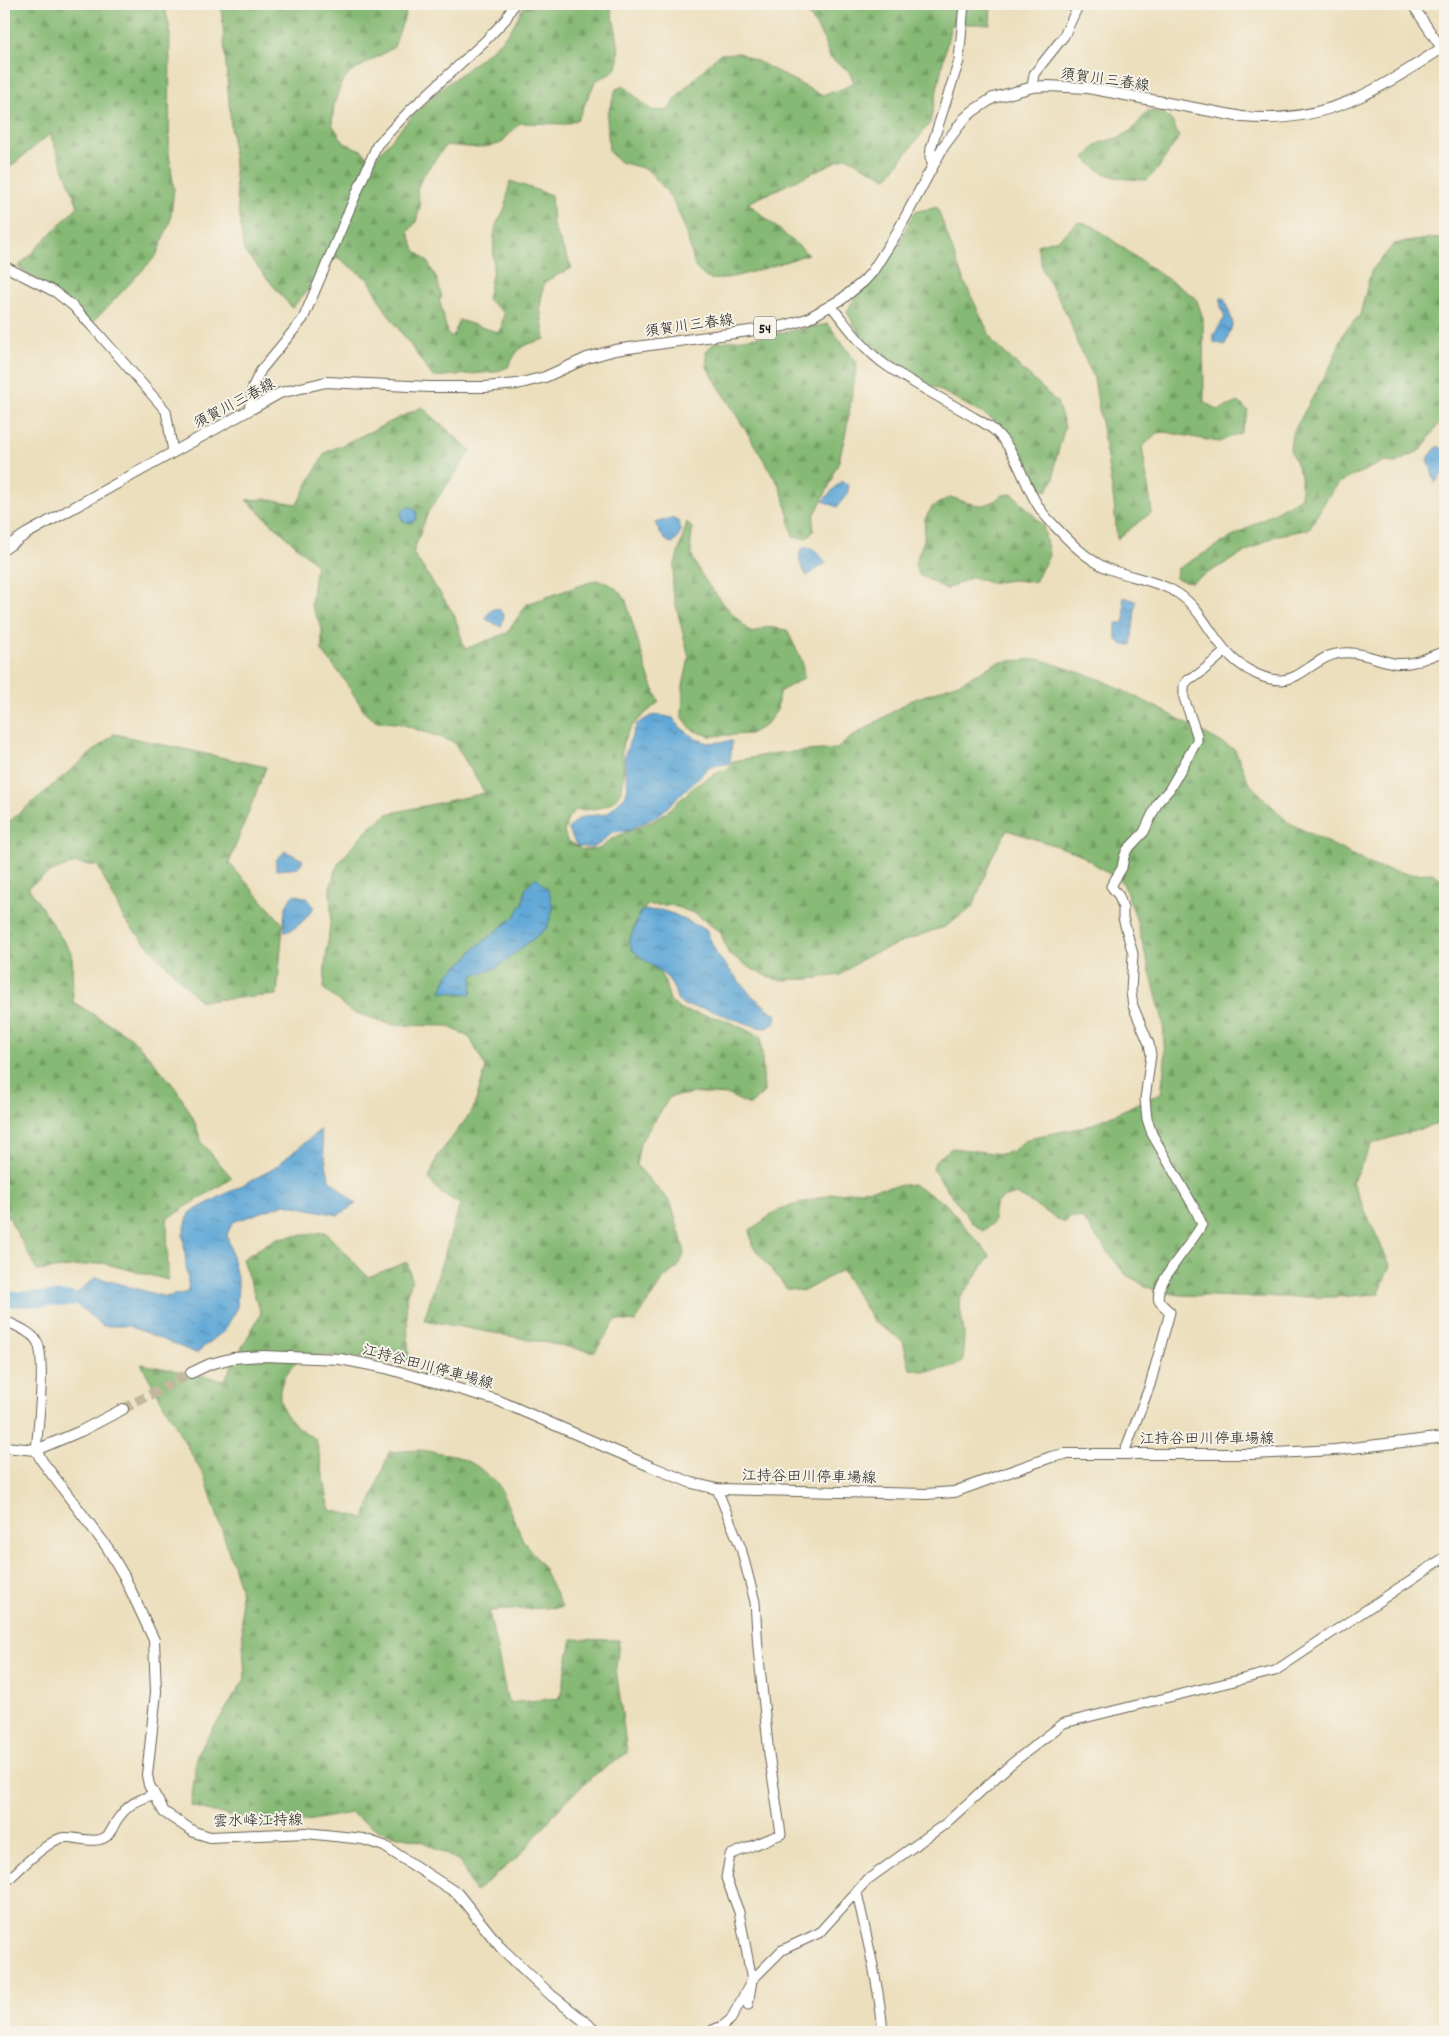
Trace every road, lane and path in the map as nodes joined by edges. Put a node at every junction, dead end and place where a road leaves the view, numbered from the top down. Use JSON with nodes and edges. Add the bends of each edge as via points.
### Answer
{"nodes":[{"id":1,"x":514,"y":4,"type":"edge"},
{"id":2,"x":964,"y":4,"type":"edge"},
{"id":3,"x":1079,"y":4,"type":"edge"},
{"id":4,"x":1412,"y":4,"type":"edge"},
{"id":5,"x":1444,"y":48,"type":"edge"},
{"id":6,"x":1032,"y":88,"type":"junction"},
{"id":7,"x":933,"y":166,"type":"junction"},
{"id":8,"x":4,"y":266,"type":"edge"},
{"id":9,"x":832,"y":307,"type":"junction"},
{"id":10,"x":250,"y":410,"type":"junction"},
{"id":11,"x":173,"y":452,"type":"junction"},
{"id":12,"x":4,"y":549,"type":"edge"},
{"id":13,"x":1226,"y":651,"type":"junction"},
{"id":14,"x":1445,"y":651,"type":"edge"},
{"id":15,"x":4,"y":1320,"type":"edge"},
{"id":16,"x":191,"y":1373,"type":"tunnel mouth"},
{"id":17,"x":123,"y":1409,"type":"tunnel mouth"},
{"id":18,"x":1445,"y":1437,"type":"edge"},
{"id":19,"x":4,"y":1447,"type":"edge"},
{"id":20,"x":36,"y":1450,"type":"junction"},
{"id":21,"x":1124,"y":1453,"type":"junction"},
{"id":22,"x":717,"y":1489,"type":"junction"},
{"id":23,"x":1445,"y":1557,"type":"edge"},
{"id":24,"x":154,"y":1794,"type":"junction"},
{"id":25,"x":4,"y":1884,"type":"edge"},
{"id":26,"x":857,"y":1892,"type":"junction"},
{"id":27,"x":752,"y":1980,"type":"junction"},
{"id":28,"x":748,"y":2005,"type":"dead end"},
{"id":29,"x":598,"y":2032,"type":"edge"},
{"id":30,"x":708,"y":2032,"type":"edge"},
{"id":31,"x":883,"y":2032,"type":"edge"}],
"edges":[{"from":1,"to":10,"type":"street","via":[[506,19],[485,41],[410,110],[378,145],[303,320],[260,370],[253,386]]},
{"from":2,"to":7,"type":"street","via":[[959,61],[931,148]]},
{"from":3,"to":6,"type":"street","via":[[1064,36],[1034,74]]},
{"from":4,"to":5,"type":"street"},
{"from":5,"to":6,"type":"main road","name":"須賀川三春線","number":"54","via":[[1364,96],[1339,107],[1294,116],[1242,117],[1088,88]]},
{"from":6,"to":7,"type":"main road","name":"須賀川三春線","number":"54","via":[[993,98],[973,112],[954,132]]},
{"from":7,"to":9,"type":"main road","name":"須賀川三春線","number":"54","via":[[882,257],[864,281]]},
{"from":8,"to":11,"type":"street","via":[[55,292],[98,333],[166,411]]},
{"from":9,"to":10,"type":"main road","name":"須賀川三春線","number":"54","via":[[784,326],[600,354],[516,384],[430,387],[326,382],[280,393]]},
{"from":9,"to":13,"type":"street","via":[[875,357],[995,432],[1017,462],[1042,513],[1086,556],[1108,569],[1180,594],[1202,615]]},
{"from":10,"to":11,"type":"main road","name":"須賀川三春線","number":"54"},
{"from":11,"to":12,"type":"main road","name":"須賀川三春線","number":"54"},
{"from":13,"to":14,"type":"street","via":[[1246,668],[1281,680],[1294,677],[1336,654],[1361,654],[1394,663],[1414,663]]},
{"from":13,"to":21,"type":"street","via":[[1184,685],[1184,698],[1197,741],[1169,790],[1158,802],[1144,832],[1127,850],[1122,868],[1111,886],[1123,908],[1133,954],[1133,1006],[1151,1054],[1144,1099],[1147,1119],[1152,1134],[1202,1224],[1167,1274],[1158,1293],[1159,1301],[1170,1312],[1150,1385]]},
{"from":15,"to":20,"type":"street","via":[[35,1338],[40,1346]]},
{"from":16,"to":22,"type":"main road","name":"江持谷田川停車場線","via":[[233,1358],[263,1356],[340,1359],[386,1368],[497,1400],[652,1467]]},
{"from":17,"to":20,"type":"main road"},
{"from":18,"to":21,"type":"main road","name":"江持谷田川停車場線","via":[[1335,1450],[1252,1454]]},
{"from":19,"to":20,"type":"main road"},
{"from":20,"to":24,"type":"main road","name":"雲水峰江持線","via":[[107,1547],[154,1640],[156,1692],[147,1775]]},
{"from":21,"to":22,"type":"main road","name":"江持谷田川停車場線","via":[[1051,1457],[954,1492]]},
{"from":22,"to":27,"type":"street","via":[[741,1548],[755,1602],[780,1834],[730,1855],[726,1878],[739,1912]]},
{"from":23,"to":26,"type":"street","via":[[1275,1671],[1064,1723],[1010,1764],[945,1824],[867,1880]]},
{"from":24,"to":25,"type":"street","via":[[132,1802],[106,1836],[81,1840],[62,1838],[16,1871]]},
{"from":24,"to":29,"type":"main road","name":"雲水峰江持線","via":[[164,1812],[173,1819],[194,1832],[210,1837],[306,1833],[363,1839],[384,1846],[458,1894],[508,1955]]},
{"from":26,"to":27,"type":"street","via":[[819,1933],[782,1950]]},
{"from":26,"to":31,"type":"street"},
{"from":27,"to":28,"type":"street"},
{"from":27,"to":30,"type":"street","via":[[730,2019]]}]}
